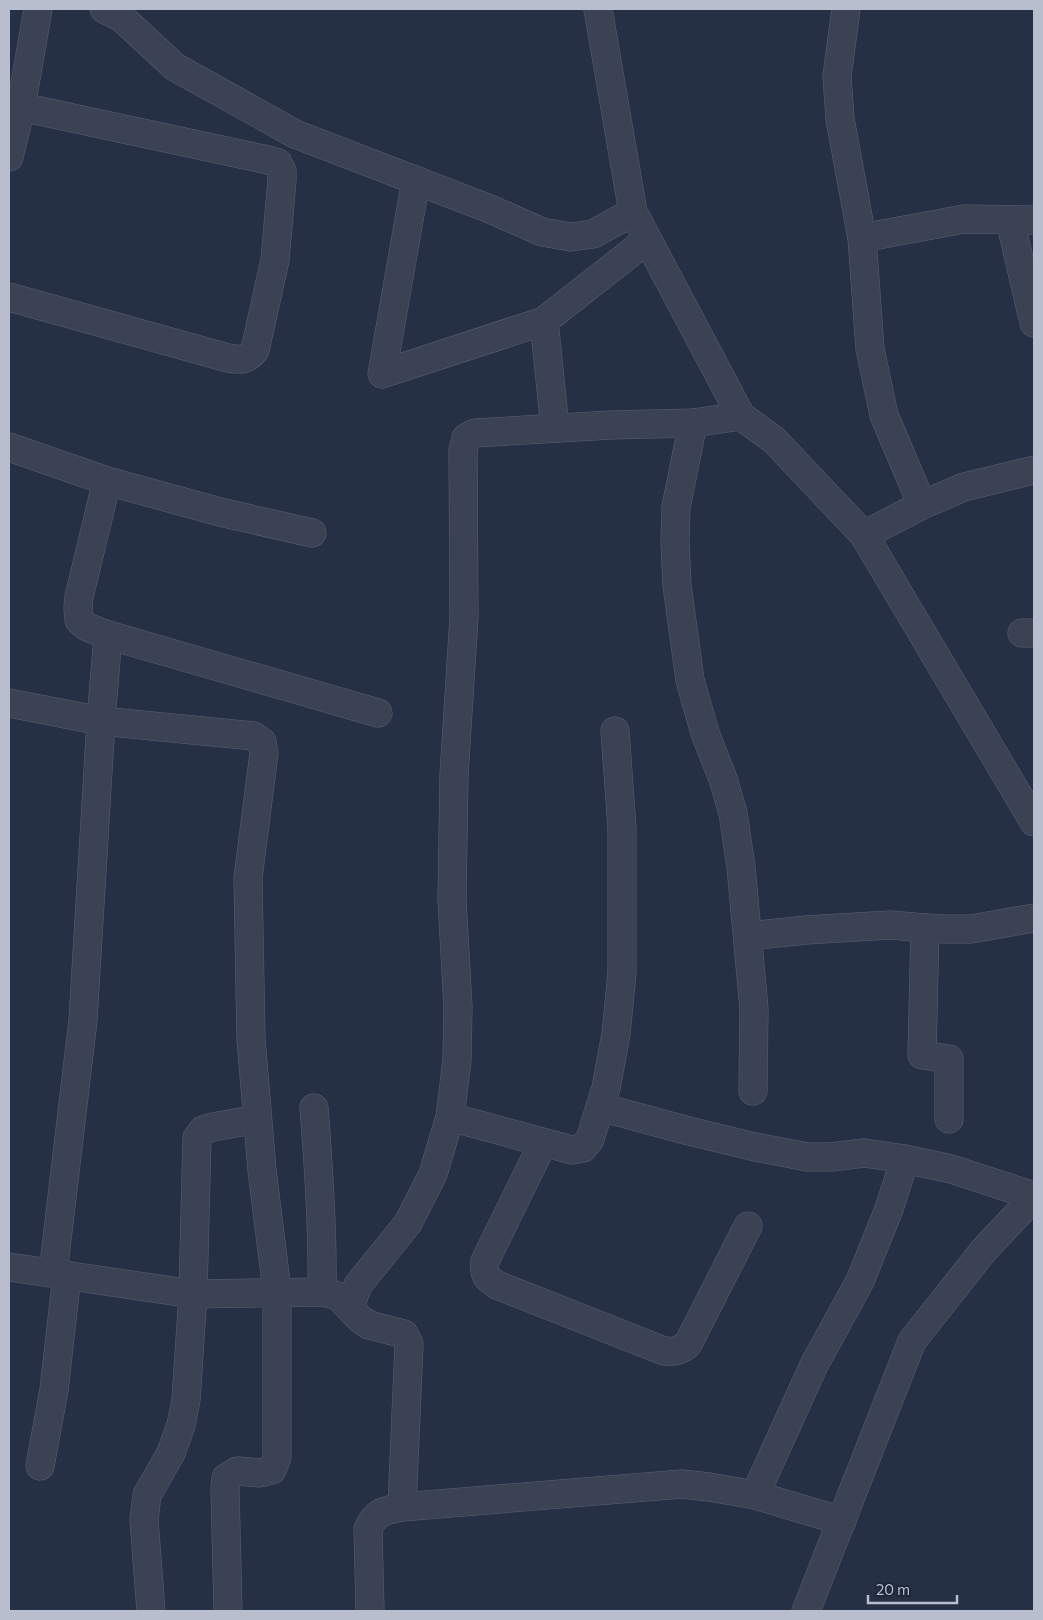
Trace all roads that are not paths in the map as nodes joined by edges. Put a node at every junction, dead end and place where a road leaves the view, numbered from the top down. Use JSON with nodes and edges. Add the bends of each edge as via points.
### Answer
{"nodes":[{"id":1,"x":38,"y":9,"type":"edge"},
{"id":2,"x":104,"y":9,"type":"edge"},
{"id":3,"x":598,"y":9,"type":"edge"},
{"id":4,"x":846,"y":9,"type":"edge"},
{"id":5,"x":21,"y":106,"type":"junction"},
{"id":6,"x":9,"y":157,"type":"edge"},
{"id":7,"x":416,"y":180,"type":"junction"},
{"id":8,"x":632,"y":212,"type":"junction"},
{"id":9,"x":1022,"y":220,"type":"edge"},
{"id":10,"x":862,"y":238,"type":"junction"},
{"id":11,"x":647,"y":240,"type":"junction"},
{"id":12,"x":9,"y":297,"type":"edge"},
{"id":13,"x":1033,"y":315,"type":"edge"},
{"id":14,"x":544,"y":321,"type":"junction"},
{"id":15,"x":741,"y":416,"type":"junction"},
{"id":16,"x":693,"y":423,"type":"junction"},
{"id":17,"x":555,"y":428,"type":"junction"},
{"id":18,"x":9,"y":447,"type":"edge"},
{"id":19,"x":1034,"y":470,"type":"edge"},
{"id":20,"x":107,"y":481,"type":"junction"},
{"id":21,"x":922,"y":505,"type":"junction"},
{"id":22,"x":312,"y":533,"type":"dead end"},
{"id":23,"x":864,"y":535,"type":"junction"},
{"id":24,"x":108,"y":635,"type":"junction"},
{"id":25,"x":9,"y":703,"type":"edge"},
{"id":26,"x":378,"y":713,"type":"dead end"},
{"id":27,"x":101,"y":722,"type":"junction"},
{"id":28,"x":615,"y":731,"type":"dead end"},
{"id":29,"x":1034,"y":822,"type":"edge"},
{"id":30,"x":1034,"y":918,"type":"edge"},
{"id":31,"x":925,"y":928,"type":"junction"},
{"id":32,"x":748,"y":936,"type":"junction"},
{"id":33,"x":753,"y":1091,"type":"dead end"},
{"id":34,"x":600,"y":1106,"type":"junction"},
{"id":35,"x":314,"y":1108,"type":"dead end"},
{"id":36,"x":450,"y":1117,"type":"junction"},
{"id":37,"x":257,"y":1119,"type":"junction"},
{"id":38,"x":949,"y":1119,"type":"dead end"},
{"id":39,"x":543,"y":1143,"type":"junction"},
{"id":40,"x":905,"y":1159,"type":"junction"},
{"id":41,"x":1034,"y":1196,"type":"edge"},
{"id":42,"x":748,"y":1226,"type":"dead end"},
{"id":43,"x":9,"y":1267,"type":"edge"},
{"id":44,"x":60,"y":1274,"type":"junction"},
{"id":45,"x":277,"y":1292,"type":"junction"},
{"id":46,"x":322,"y":1292,"type":"junction"},
{"id":47,"x":193,"y":1294,"type":"junction"},
{"id":48,"x":350,"y":1307,"type":"junction"},
{"id":49,"x":40,"y":1466,"type":"dead end"},
{"id":50,"x":755,"y":1495,"type":"junction"},
{"id":51,"x":402,"y":1507,"type":"junction"},
{"id":52,"x":842,"y":1521,"type":"junction"},
{"id":53,"x":151,"y":1611,"type":"edge"},
{"id":54,"x":228,"y":1611,"type":"edge"},
{"id":55,"x":370,"y":1611,"type":"edge"},
{"id":56,"x":806,"y":1611,"type":"edge"}],
"edges":[{"from":1,"to":5,"type":"street"},
{"from":2,"to":7,"type":"street","via":[[122,18],[175,67],[295,134]]},
{"from":3,"to":8,"type":"street"},
{"from":4,"to":10,"type":"street","via":[[837,76],[840,119]]},
{"from":5,"to":6,"type":"street"},
{"from":5,"to":12,"type":"street","via":[[268,160],[278,163],[282,180],[274,260],[254,350],[249,357],[240,360],[228,358]]},
{"from":7,"to":8,"type":"street","via":[[542,232],[571,237],[593,234]]},
{"from":7,"to":14,"type":"street","via":[[382,374]]},
{"from":8,"to":11,"type":"street"},
{"from":9,"to":10,"type":"street","via":[[964,219]]},
{"from":9,"to":13,"type":"street"},
{"from":10,"to":21,"type":"street","via":[[870,349],[884,415]]},
{"from":11,"to":14,"type":"street"},
{"from":11,"to":15,"type":"street"},
{"from":14,"to":17,"type":"street"},
{"from":15,"to":16,"type":"street"},
{"from":15,"to":23,"type":"street","via":[[774,440]]},
{"from":16,"to":17,"type":"street"},
{"from":16,"to":32,"type":"street","via":[[676,507],[677,585],[690,680],[733,813]]},
{"from":17,"to":36,"type":"street","via":[[475,433],[466,438],[463,450],[464,617],[454,775],[452,882],[458,1060]]},
{"from":18,"to":20,"type":"street"},
{"from":19,"to":21,"type":"street","via":[[964,487]]},
{"from":20,"to":22,"type":"street"},
{"from":20,"to":24,"type":"street","via":[[78,608],[79,620],[87,627]]},
{"from":21,"to":23,"type":"street"},
{"from":23,"to":29,"type":"street"},
{"from":24,"to":26,"type":"street"},
{"from":24,"to":27,"type":"street"},
{"from":25,"to":27,"type":"street"},
{"from":27,"to":37,"type":"street","via":[[254,736],[262,742],[264,753],[248,878],[251,1039]]},
{"from":27,"to":44,"type":"street","via":[[83,1020]]},
{"from":28,"to":34,"type":"street","via":[[622,828],[622,973],[616,1034]]},
{"from":30,"to":31,"type":"street","via":[[971,929]]},
{"from":31,"to":32,"type":"street","via":[[890,925]]},
{"from":31,"to":38,"type":"street","via":[[922,1055],[949,1059]]},
{"from":32,"to":33,"type":"street","via":[[754,1009]]},
{"from":34,"to":39,"type":"street","via":[[590,1139],[583,1148],[572,1150]]},
{"from":34,"to":40,"type":"street","via":[[688,1132],[806,1157],[864,1153]]},
{"from":35,"to":46,"type":"street","via":[[323,1245]]},
{"from":36,"to":39,"type":"street"},
{"from":36,"to":48,"type":"street","via":[[433,1174],[408,1223],[358,1285]]},
{"from":37,"to":45,"type":"street"},
{"from":37,"to":47,"type":"street","via":[[213,1126],[203,1130],[197,1138]]},
{"from":39,"to":42,"type":"street","via":[[484,1261],[487,1279],[497,1285],[664,1351],[682,1350]]},
{"from":40,"to":41,"type":"street","via":[[951,1169]]},
{"from":40,"to":50,"type":"street","via":[[860,1280],[814,1365]]},
{"from":41,"to":52,"type":"street","via":[[984,1250],[912,1341]]},
{"from":43,"to":44,"type":"street"},
{"from":44,"to":47,"type":"street"},
{"from":44,"to":49,"type":"street","via":[[54,1390]]},
{"from":45,"to":46,"type":"street"},
{"from":45,"to":47,"type":"street"},
{"from":45,"to":54,"type":"street","via":[[277,1457],[272,1470],[260,1473],[237,1471],[226,1478]]},
{"from":46,"to":48,"type":"street","via":[[338,1296]]},
{"from":47,"to":53,"type":"street","via":[[186,1400],[181,1425],[171,1453],[147,1495],[144,1520]]},
{"from":48,"to":51,"type":"street","via":[[370,1325],[404,1334],[409,1344]]},
{"from":50,"to":51,"type":"street","via":[[682,1484]]},
{"from":50,"to":52,"type":"street"},
{"from":51,"to":55,"type":"street","via":[[380,1512],[368,1529]]},
{"from":52,"to":56,"type":"street"}]}
